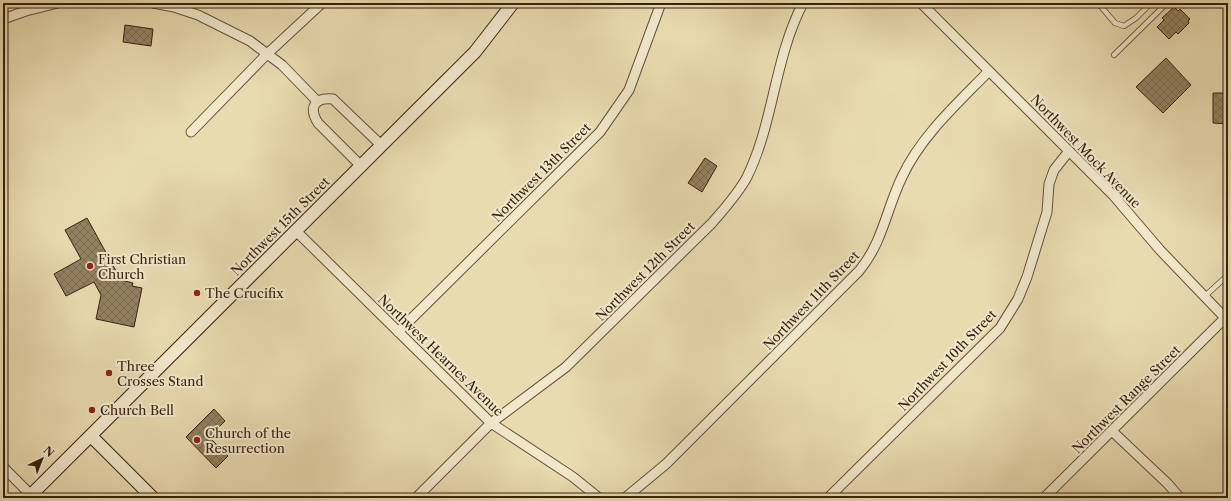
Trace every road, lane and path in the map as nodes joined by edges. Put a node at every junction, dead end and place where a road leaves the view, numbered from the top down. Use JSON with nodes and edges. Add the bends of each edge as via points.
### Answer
{"nodes":[{"id":1,"x":58,"y":3,"type":"edge"},
{"id":2,"x":153,"y":3,"type":"edge"},
{"id":3,"x":322,"y":3,"type":"edge"},
{"id":4,"x":513,"y":3,"type":"edge"},
{"id":5,"x":662,"y":3,"type":"edge"},
{"id":6,"x":803,"y":3,"type":"edge"},
{"id":7,"x":921,"y":3,"type":"edge"},
{"id":8,"x":1098,"y":3,"type":"edge"},
{"id":9,"x":1151,"y":3,"type":"edge"},
{"id":10,"x":1167,"y":3,"type":"edge"},
{"id":11,"x":3,"y":18,"type":"edge"},
{"id":12,"x":266,"y":55,"type":"junction"},
{"id":13,"x":1114,"y":55,"type":"dead end"},
{"id":14,"x":988,"y":71,"type":"junction"},
{"id":15,"x":317,"y":101,"type":"junction"},
{"id":16,"x":191,"y":132,"type":"dead end"},
{"id":17,"x":381,"y":145,"type":"junction"},
{"id":18,"x":1069,"y":151,"type":"junction"},
{"id":19,"x":360,"y":165,"type":"junction"},
{"id":20,"x":296,"y":231,"type":"junction"},
{"id":21,"x":1228,"y":275,"type":"edge"},
{"id":22,"x":1204,"y":297,"type":"junction"},
{"id":23,"x":1227,"y":320,"type":"edge"},
{"id":24,"x":398,"y":332,"type":"junction"},
{"id":25,"x":491,"y":423,"type":"junction"},
{"id":26,"x":1112,"y":431,"type":"junction"},
{"id":27,"x":91,"y":436,"type":"junction"},
{"id":28,"x":3,"y":467,"type":"edge"},
{"id":29,"x":30,"y":496,"type":"edge"},
{"id":30,"x":153,"y":498,"type":"edge"},
{"id":31,"x":416,"y":498,"type":"edge"},
{"id":32,"x":598,"y":498,"type":"edge"},
{"id":33,"x":625,"y":498,"type":"edge"},
{"id":34,"x":828,"y":498,"type":"edge"},
{"id":35,"x":1044,"y":498,"type":"edge"},
{"id":36,"x":1180,"y":498,"type":"edge"}],
"edges":[{"from":1,"to":11,"type":"street"},
{"from":2,"to":12,"type":"street","via":[[198,15],[250,41]]},
{"from":3,"to":12,"type":"street"},
{"from":4,"to":17,"type":"street","name":"Northwest 15th Street","via":[[475,52]]},
{"from":5,"to":24,"type":"street","name":"Northwest 13th Street","via":[[629,90],[600,132]]},
{"from":6,"to":25,"type":"street","name":"Northwest 12th Street","via":[[783,49],[761,139],[742,186],[712,223],[566,367]]},
{"from":7,"to":14,"type":"street","name":"Northwest Mock Avenue"},
{"from":8,"to":9,"type":"lane","via":[[1115,23],[1124,26]]},
{"from":10,"to":13,"type":"lane"},
{"from":12,"to":15,"type":"street","via":[[282,65]]},
{"from":12,"to":16,"type":"street"},
{"from":14,"to":18,"type":"street","name":"Northwest Mock Avenue"},
{"from":14,"to":33,"type":"street","name":"Northwest 11th Street","via":[[915,152],[902,177],[870,258],[859,271],[666,464]]},
{"from":15,"to":17,"type":"street","via":[[322,98],[333,99]]},
{"from":15,"to":19,"type":"street","via":[[314,117],[318,123]]},
{"from":17,"to":19,"type":"street","name":"Northwest 15th Street"},
{"from":18,"to":22,"type":"street","name":"Northwest Mock Avenue","via":[[1113,195]]},
{"from":18,"to":34,"type":"street","name":"Northwest 10th Street","via":[[1054,170],[1049,184],[1047,212],[1027,277],[1018,299],[1000,328]]},
{"from":19,"to":20,"type":"street","name":"Northwest 15th Street"},
{"from":20,"to":24,"type":"street","name":"Northwest Hearnes Avenue"},
{"from":20,"to":27,"type":"street","name":"Northwest 15th Street"},
{"from":21,"to":22,"type":"lane"},
{"from":22,"to":23,"type":"street","name":"Northwest Mock Avenue"},
{"from":23,"to":26,"type":"street","name":"Northwest Range Street"},
{"from":24,"to":25,"type":"street","name":"Northwest Hearnes Avenue"},
{"from":25,"to":31,"type":"street","name":"Northwest 12th Street"},
{"from":25,"to":32,"type":"street","name":"Northwest Hearnes Avenue","via":[[573,477]]},
{"from":26,"to":35,"type":"street","name":"Northwest Range Street"},
{"from":26,"to":36,"type":"street"},
{"from":27,"to":29,"type":"street","name":"Northwest 15th Street"},
{"from":27,"to":30,"type":"street"},
{"from":28,"to":29,"type":"street"}]}
